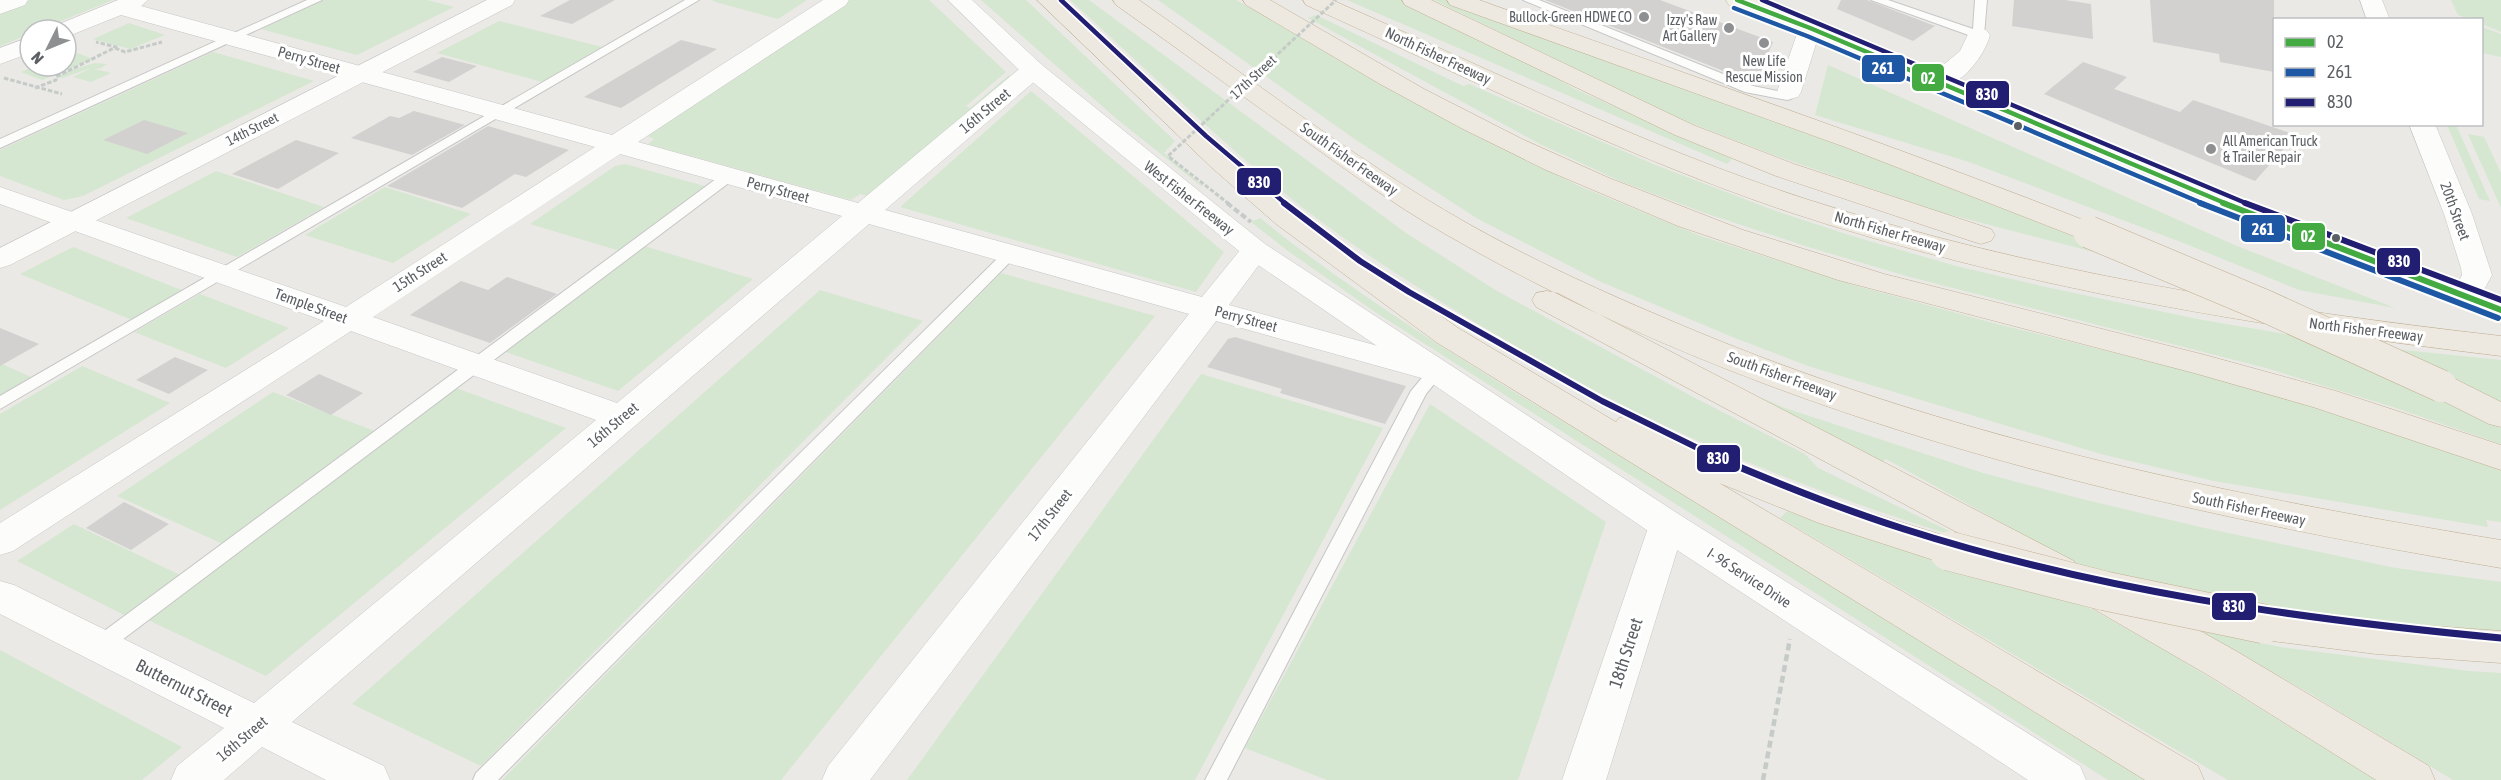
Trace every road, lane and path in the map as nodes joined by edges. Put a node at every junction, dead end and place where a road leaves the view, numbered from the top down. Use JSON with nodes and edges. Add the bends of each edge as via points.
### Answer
{"nodes":[{"id":1,"x":17,"y":0,"type":"edge"},
{"id":2,"x":316,"y":0,"type":"edge"},
{"id":3,"x":504,"y":0,"type":"edge"},
{"id":4,"x":693,"y":0,"type":"edge"},
{"id":5,"x":838,"y":0,"type":"edge"},
{"id":6,"x":960,"y":0,"type":"edge"},
{"id":7,"x":1048,"y":0,"type":"edge"},
{"id":8,"x":1254,"y":0,"type":"edge"},
{"id":9,"x":1314,"y":0,"type":"edge"},
{"id":10,"x":1336,"y":0,"type":"edge"},
{"id":11,"x":1413,"y":0,"type":"edge"},
{"id":12,"x":1458,"y":0,"type":"edge"},
{"id":13,"x":1529,"y":0,"type":"edge"},
{"id":14,"x":1737,"y":0,"type":"edge"},
{"id":15,"x":1877,"y":0,"type":"edge"},
{"id":16,"x":1981,"y":0,"type":"edge"},
{"id":17,"x":2371,"y":0,"type":"edge"},
{"id":18,"x":128,"y":4,"type":"edge"},
{"id":19,"x":1132,"y":6,"type":"edge"},
{"id":20,"x":0,"y":7,"type":"edge"},
{"id":21,"x":2378,"y":18,"type":"edge"},
{"id":22,"x":78,"y":25,"type":"edge"},
{"id":23,"x":1810,"y":28,"type":"junction"},
{"id":24,"x":1978,"y":34,"type":"junction"},
{"id":25,"x":232,"y":38,"type":"junction"},
{"id":26,"x":88,"y":40,"type":"dead end"},
{"id":27,"x":167,"y":40,"type":"dead end"},
{"id":28,"x":114,"y":48,"type":"junction"},
{"id":29,"x":18,"y":49,"type":"edge"},
{"id":30,"x":0,"y":57,"type":"edge"},
{"id":31,"x":1034,"y":70,"type":"junction"},
{"id":32,"x":360,"y":74,"type":"junction"},
{"id":33,"x":0,"y":76,"type":"edge"},
{"id":34,"x":1938,"y":82,"type":"junction"},
{"id":35,"x":35,"y":88,"type":"junction"},
{"id":36,"x":1789,"y":92,"type":"joint"},
{"id":37,"x":52,"y":99,"type":"dead end"},
{"id":38,"x":500,"y":113,"type":"junction"},
{"id":39,"x":2423,"y":126,"type":"edge"},
{"id":40,"x":0,"y":144,"type":"edge"},
{"id":41,"x":615,"y":145,"type":"junction"},
{"id":42,"x":729,"y":176,"type":"junction"},
{"id":43,"x":0,"y":195,"type":"edge"},
{"id":44,"x":863,"y":213,"type":"junction"},
{"id":45,"x":73,"y":221,"type":"junction"},
{"id":46,"x":1253,"y":236,"type":"junction"},
{"id":47,"x":1010,"y":254,"type":"junction"},
{"id":48,"x":0,"y":259,"type":"edge"},
{"id":49,"x":222,"y":274,"type":"junction"},
{"id":50,"x":1386,"y":290,"type":"junction"},
{"id":51,"x":2466,"y":297,"type":"junction"},
{"id":52,"x":1209,"y":309,"type":"junction"},
{"id":53,"x":2501,"y":310,"type":"edge"},
{"id":54,"x":349,"y":319,"type":"junction"},
{"id":55,"x":2501,"y":331,"type":"edge"},
{"id":56,"x":2501,"y":346,"type":"edge"},
{"id":57,"x":476,"y":365,"type":"junction"},
{"id":58,"x":1436,"y":372,"type":"junction"},
{"id":59,"x":0,"y":403,"type":"edge"},
{"id":60,"x":2501,"y":416,"type":"edge"},
{"id":61,"x":623,"y":417,"type":"junction"},
{"id":62,"x":2501,"y":458,"type":"edge"},
{"id":63,"x":1667,"y":525,"type":"junction"},
{"id":64,"x":0,"y":541,"type":"edge"},
{"id":65,"x":2501,"y":554,"type":"edge"},
{"id":66,"x":0,"y":596,"type":"edge"},
{"id":67,"x":1790,"y":637,"type":"dead end"},
{"id":68,"x":99,"y":646,"type":"junction"},
{"id":69,"x":2501,"y":647,"type":"edge"},
{"id":70,"x":258,"y":726,"type":"junction"},
{"id":71,"x":193,"y":780,"type":"edge"},
{"id":72,"x":368,"y":780,"type":"edge"},
{"id":73,"x":484,"y":780,"type":"edge"},
{"id":74,"x":844,"y":780,"type":"edge"},
{"id":75,"x":1216,"y":780,"type":"edge"},
{"id":76,"x":1584,"y":780,"type":"edge"},
{"id":77,"x":1763,"y":780,"type":"edge"},
{"id":78,"x":2064,"y":780,"type":"edge"},
{"id":79,"x":2182,"y":780,"type":"edge"},
{"id":80,"x":2413,"y":780,"type":"edge"}],
"edges":[{"from":1,"to":20,"type":"street"},
{"from":2,"to":25,"type":"lane"},
{"from":3,"to":32,"type":"street","name":"14th Street"},
{"from":4,"to":38,"type":"lane"},
{"from":5,"to":41,"type":"street","name":"15th Street"},
{"from":6,"to":31,"type":"street","name":"West Fisher Freeway"},
{"from":7,"to":50,"type":"highway","via":[[1286,218]]},
{"from":8,"to":62,"type":"highway","via":[[1466,122],[1601,185],[1711,227],[1886,284],[2222,369],[2347,405]]},
{"from":9,"to":56,"type":"highway","name":"North Fisher Freeway","via":[[1675,161],[1797,205],[1910,239],[2108,287],[2234,312]]},
{"from":10,"to":46,"type":"path","name":"17th Street","bridge":true,"via":[[1168,156]]},
{"from":11,"to":55,"type":"highway","via":[[1684,130],[1785,170],[1953,227],[2151,280],[2272,305],[2409,325]]},
{"from":12,"to":60,"type":"highway","bridge":true,"via":[[2024,205],[2265,306]]},
{"from":13,"to":36,"type":"lane","via":[[1749,89],[1777,96]]},
{"from":14,"to":23,"type":"main road"},
{"from":15,"to":24,"type":"lane"},
{"from":16,"to":24,"type":"lane"},
{"from":17,"to":21,"type":"street"},
{"from":18,"to":22,"type":"street"},
{"from":18,"to":25,"type":"street","name":"Perry Street"},
{"from":19,"to":65,"type":"highway","name":"South Fisher Freeway","via":[[1353,162],[1477,241],[1601,303],[1755,368],[1924,426],[2097,474],[2289,519]]},
{"from":19,"to":80,"type":"highway","via":[[1198,64],[1372,192],[1475,258],[1645,353],[2021,549],[2222,663]]},
{"from":23,"to":34,"type":"main road"},
{"from":23,"to":36,"type":"street"},
{"from":24,"to":34,"type":"street","via":[[1976,47],[1965,61]]},
{"from":25,"to":32,"type":"street","name":"Perry Street"},
{"from":25,"to":40,"type":"lane"},
{"from":26,"to":28,"type":"path"},
{"from":27,"to":28,"type":"path","via":[[125,52]]},
{"from":28,"to":35,"type":"path"},
{"from":29,"to":30,"type":"street"},
{"from":31,"to":44,"type":"street","name":"16th Street"},
{"from":31,"to":46,"type":"street","name":"West Fisher Freeway","via":[[1128,149]]},
{"from":32,"to":38,"type":"street","name":"Perry Street"},
{"from":32,"to":45,"type":"street","name":"14th Street"},
{"from":33,"to":35,"type":"path"},
{"from":34,"to":51,"type":"main road","via":[[2257,217]]},
{"from":35,"to":37,"type":"path","via":[[63,94]]},
{"from":38,"to":41,"type":"street","name":"Perry Street"},
{"from":38,"to":49,"type":"lane"},
{"from":39,"to":51,"type":"street","name":"20th Street","via":[[2476,268]]},
{"from":41,"to":42,"type":"street","name":"Perry Street"},
{"from":41,"to":54,"type":"street","name":"15th Street"},
{"from":42,"to":44,"type":"street","name":"Perry Street"},
{"from":42,"to":57,"type":"lane"},
{"from":43,"to":45,"type":"street","name":"Temple Street"},
{"from":44,"to":47,"type":"street","name":"Perry Street"},
{"from":44,"to":61,"type":"street","name":"16th Street"},
{"from":45,"to":48,"type":"street","name":"14th Street"},
{"from":45,"to":49,"type":"street","name":"Temple Street"},
{"from":46,"to":52,"type":"street","name":"17th Street"},
{"from":46,"to":58,"type":"street","name":"West Fisher Freeway"},
{"from":47,"to":52,"type":"street","name":"Perry Street"},
{"from":47,"to":73,"type":"lane"},
{"from":49,"to":54,"type":"street","name":"Temple Street"},
{"from":49,"to":59,"type":"lane"},
{"from":50,"to":69,"type":"highway","bridge":true,"via":[[1610,415],[1742,479],[1832,514],[2043,577],[2156,603],[2264,624],[2376,638]]},
{"from":50,"to":79,"type":"highway","via":[[1447,335],[1521,381]]},
{"from":51,"to":53,"type":"main road"},
{"from":52,"to":58,"type":"street","name":"Perry Street"},
{"from":52,"to":74,"type":"street","name":"17th Street"},
{"from":54,"to":57,"type":"street","name":"Temple Street"},
{"from":54,"to":64,"type":"street","name":"15th Street"},
{"from":57,"to":61,"type":"street","name":"Temple Street"},
{"from":57,"to":68,"type":"lane"},
{"from":58,"to":63,"type":"street","name":"I- 96 Service Drive"},
{"from":58,"to":75,"type":"lane","via":[[1419,391]]},
{"from":61,"to":70,"type":"street","name":"16th Street"},
{"from":63,"to":76,"type":"street","name":"18th Street"},
{"from":63,"to":78,"type":"street","name":"I- 96 Service Drive"},
{"from":66,"to":68,"type":"street","name":"Butternut Street"},
{"from":67,"to":77,"type":"path"},
{"from":68,"to":70,"type":"street","name":"Butternut Street"},
{"from":70,"to":71,"type":"street","name":"16th Street"},
{"from":70,"to":72,"type":"street","name":"Butternut Street"}]}
